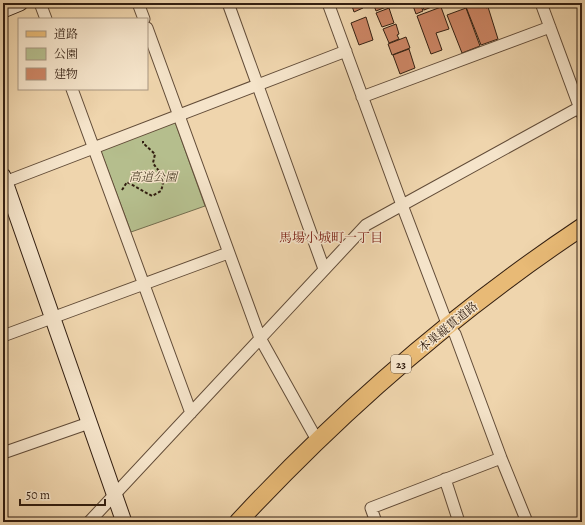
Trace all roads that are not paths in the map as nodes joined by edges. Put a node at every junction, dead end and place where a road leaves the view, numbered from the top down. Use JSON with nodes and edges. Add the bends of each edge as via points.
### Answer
{"nodes":[{"id":1,"x":20,"y":3,"type":"edge"},
{"id":2,"x":40,"y":3,"type":"edge"},
{"id":3,"x":138,"y":3,"type":"edge"},
{"id":4,"x":228,"y":3,"type":"edge"},
{"id":5,"x":328,"y":3,"type":"edge"},
{"id":6,"x":541,"y":3,"type":"edge"},
{"id":7,"x":3,"y":10,"type":"edge"},
{"id":8,"x":46,"y":18,"type":"edge"},
{"id":9,"x":144,"y":18,"type":"edge"},
{"id":10,"x":550,"y":27,"type":"junction"},
{"id":11,"x":148,"y":31,"type":"edge"},
{"id":12,"x":346,"y":51,"type":"junction"},
{"id":13,"x":257,"y":84,"type":"junction"},
{"id":14,"x":72,"y":90,"type":"edge"},
{"id":15,"x":362,"y":96,"type":"junction"},
{"id":16,"x":581,"y":109,"type":"edge"},
{"id":17,"x":178,"y":115,"type":"junction"},
{"id":18,"x":94,"y":148,"type":"junction"},
{"id":19,"x":4,"y":179,"type":"edge"},
{"id":20,"x":402,"y":205,"type":"junction"},
{"id":21,"x":582,"y":227,"type":"edge"},
{"id":22,"x":582,"y":240,"type":"edge"},
{"id":23,"x":228,"y":253,"type":"junction"},
{"id":24,"x":324,"y":269,"type":"junction"},
{"id":25,"x":143,"y":285,"type":"junction"},
{"id":26,"x":52,"y":317,"type":"junction"},
{"id":27,"x":452,"y":330,"type":"junction"},
{"id":28,"x":3,"y":336,"type":"edge"},
{"id":29,"x":260,"y":338,"type":"junction"},
{"id":30,"x":191,"y":413,"type":"junction"},
{"id":31,"x":89,"y":423,"type":"junction"},
{"id":32,"x":317,"y":440,"type":"junction"},
{"id":33,"x":3,"y":453,"type":"edge"},
{"id":34,"x":501,"y":458,"type":"junction"},
{"id":35,"x":445,"y":479,"type":"junction"},
{"id":36,"x":115,"y":496,"type":"junction"},
{"id":37,"x":89,"y":522,"type":"edge"},
{"id":38,"x":124,"y":522,"type":"edge"},
{"id":39,"x":238,"y":522,"type":"edge"},
{"id":40,"x":253,"y":522,"type":"edge"},
{"id":41,"x":376,"y":522,"type":"edge"},
{"id":42,"x":459,"y":522,"type":"edge"},
{"id":43,"x":527,"y":522,"type":"edge"}],
"edges":[{"from":1,"to":7,"type":"street"},
{"from":2,"to":8,"type":"street"},
{"from":3,"to":9,"type":"street"},
{"from":4,"to":13,"type":"street"},
{"from":5,"to":12,"type":"street"},
{"from":6,"to":10,"type":"street"},
{"from":10,"to":15,"type":"street"},
{"from":10,"to":16,"type":"street"},
{"from":11,"to":17,"type":"street"},
{"from":12,"to":13,"type":"street"},
{"from":12,"to":15,"type":"street"},
{"from":13,"to":17,"type":"street"},
{"from":13,"to":24,"type":"street"},
{"from":14,"to":18,"type":"street"},
{"from":15,"to":20,"type":"street"},
{"from":16,"to":20,"type":"street"},
{"from":17,"to":18,"type":"street"},
{"from":17,"to":23,"type":"street"},
{"from":18,"to":19,"type":"street"},
{"from":18,"to":25,"type":"street"},
{"from":19,"to":26,"type":"street"},
{"from":20,"to":24,"type":"street","via":[[366,225]]},
{"from":20,"to":27,"type":"street"},
{"from":21,"to":27,"type":"main road","name":"本巣縦貫道路","number":"23","via":[[531,261]]},
{"from":22,"to":27,"type":"main road","name":"本巣縦貫道路","number":"23"},
{"from":23,"to":25,"type":"street"},
{"from":23,"to":29,"type":"street"},
{"from":24,"to":29,"type":"street"},
{"from":25,"to":26,"type":"street"},
{"from":25,"to":30,"type":"street"},
{"from":26,"to":28,"type":"street"},
{"from":26,"to":31,"type":"street"},
{"from":27,"to":32,"type":"main road","name":"本巣縦貫道路","number":"23","via":[[383,379]]},
{"from":27,"to":34,"type":"street"},
{"from":27,"to":40,"type":"main road","name":"本巣縦貫道路","number":"23","via":[[325,448]]},
{"from":29,"to":30,"type":"street"},
{"from":29,"to":32,"type":"street"},
{"from":30,"to":36,"type":"street"},
{"from":31,"to":33,"type":"street"},
{"from":31,"to":36,"type":"street"},
{"from":32,"to":39,"type":"main road","name":"本巣縦貫道路","number":"23"},
{"from":34,"to":35,"type":"street"},
{"from":34,"to":43,"type":"street"},
{"from":35,"to":41,"type":"street","via":[[371,508]]},
{"from":35,"to":42,"type":"street"},
{"from":36,"to":37,"type":"street"},
{"from":36,"to":38,"type":"street"}]}
